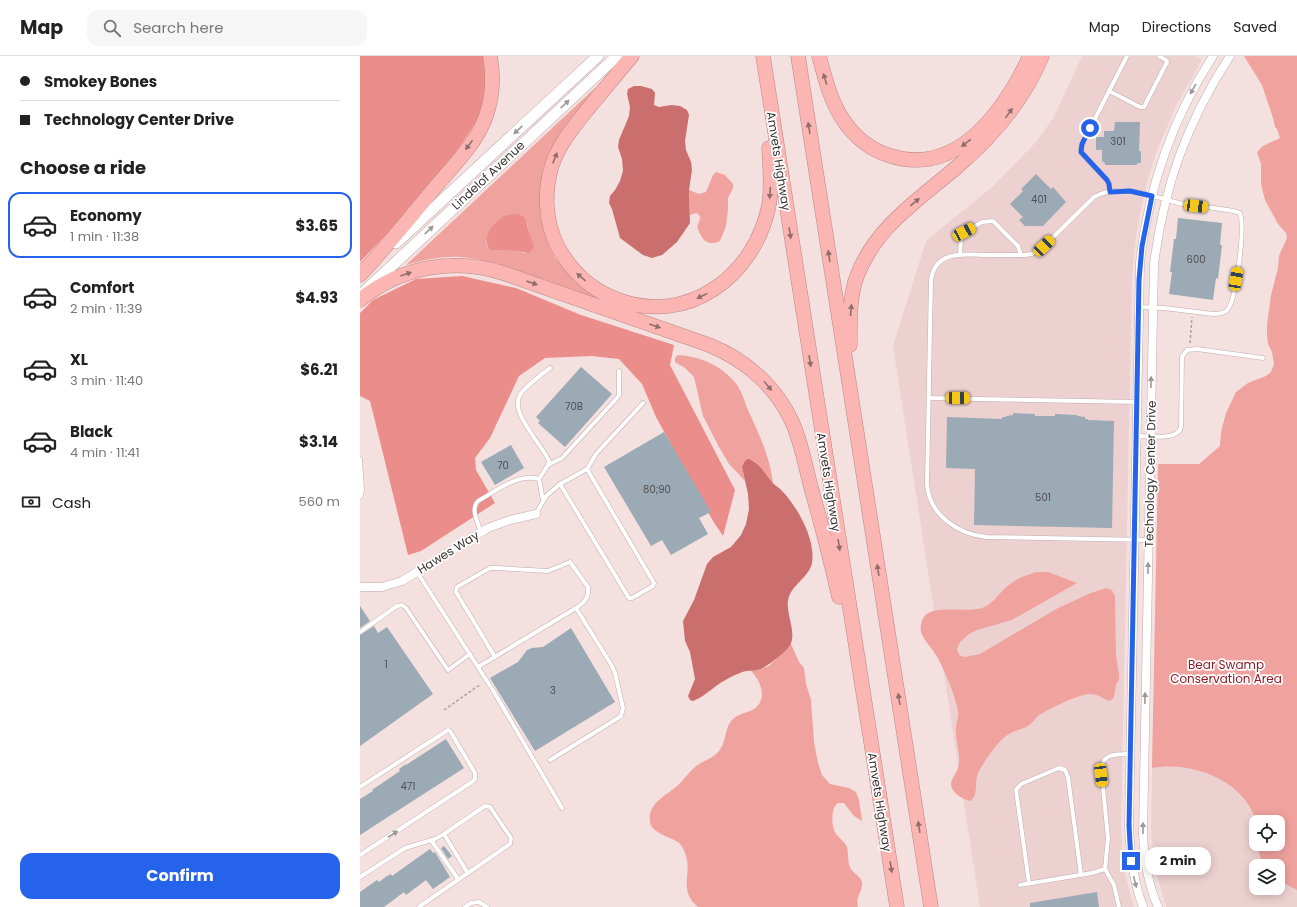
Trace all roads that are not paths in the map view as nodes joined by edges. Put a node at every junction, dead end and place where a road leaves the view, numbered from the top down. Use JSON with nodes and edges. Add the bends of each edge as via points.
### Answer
{"nodes":[{"id":1,"x":490,"y":56,"type":"edge"},
{"id":2,"x":598,"y":56,"type":"edge"},
{"id":3,"x":617,"y":56,"type":"edge"},
{"id":4,"x":632,"y":56,"type":"edge"},
{"id":5,"x":762,"y":56,"type":"edge"},
{"id":6,"x":798,"y":56,"type":"edge"},
{"id":7,"x":819,"y":56,"type":"edge"},
{"id":8,"x":1030,"y":56,"type":"edge"},
{"id":9,"x":1042,"y":56,"type":"edge"},
{"id":10,"x":1127,"y":56,"type":"edge"},
{"id":11,"x":1159,"y":56,"type":"edge"},
{"id":12,"x":1213,"y":56,"type":"edge"},
{"id":13,"x":1230,"y":56,"type":"edge"},
{"id":14,"x":1109,"y":91,"type":"junction"},
{"id":15,"x":1110,"y":192,"type":"junction"},
{"id":16,"x":1152,"y":196,"type":"junction"},
{"id":17,"x":1166,"y":199,"type":"junction"},
{"id":18,"x":960,"y":254,"type":"junction"},
{"id":19,"x":1021,"y":255,"type":"junction"},
{"id":20,"x":360,"y":275,"type":"edge"},
{"id":21,"x":360,"y":296,"type":"edge"},
{"id":22,"x":360,"y":300,"type":"edge"},
{"id":23,"x":1139,"y":307,"type":"junction"},
{"id":24,"x":1153,"y":307,"type":"junction"},
{"id":25,"x":1263,"y":358,"type":"dead end"},
{"id":26,"x":550,"y":368,"type":"dead end"},
{"id":27,"x":619,"y":371,"type":"dead end"},
{"id":28,"x":929,"y":398,"type":"junction"},
{"id":29,"x":1137,"y":402,"type":"junction"},
{"id":30,"x":643,"y":403,"type":"dead end"},
{"id":31,"x":1136,"y":436,"type":"junction"},
{"id":32,"x":1150,"y":436,"type":"junction"},
{"id":33,"x":859,"y":447,"type":"junction"},
{"id":34,"x":360,"y":459,"type":"edge"},
{"id":35,"x":548,"y":465,"type":"junction"},
{"id":36,"x":587,"y":468,"type":"junction"},
{"id":37,"x":539,"y":479,"type":"junction"},
{"id":38,"x":560,"y":484,"type":"junction"},
{"id":39,"x":360,"y":497,"type":"edge"},
{"id":40,"x":543,"y":500,"type":"junction"},
{"id":41,"x":536,"y":514,"type":"joint"},
{"id":42,"x":481,"y":532,"type":"junction"},
{"id":43,"x":1134,"y":540,"type":"junction"},
{"id":44,"x":1148,"y":540,"type":"junction"},
{"id":45,"x":417,"y":572,"type":"junction"},
{"id":46,"x":360,"y":587,"type":"edge"},
{"id":47,"x":576,"y":608,"type":"junction"},
{"id":48,"x":360,"y":632,"type":"edge"},
{"id":49,"x":470,"y":654,"type":"junction"},
{"id":50,"x":495,"y":657,"type":"junction"},
{"id":51,"x":478,"y":667,"type":"junction"},
{"id":52,"x":1130,"y":754,"type":"junction"},
{"id":53,"x":550,"y":760,"type":"dead end"},
{"id":54,"x":875,"y":766,"type":"junction"},
{"id":55,"x":360,"y":787,"type":"edge"},
{"id":56,"x":562,"y":808,"type":"dead end"},
{"id":57,"x":444,"y":834,"type":"junction"},
{"id":58,"x":431,"y":840,"type":"junction"},
{"id":59,"x":360,"y":855,"type":"edge"},
{"id":60,"x":1105,"y":869,"type":"junction"},
{"id":61,"x":467,"y":872,"type":"junction"},
{"id":62,"x":1081,"y":875,"type":"junction"},
{"id":63,"x":360,"y":877,"type":"edge"},
{"id":64,"x":458,"y":879,"type":"junction"},
{"id":65,"x":1029,"y":883,"type":"junction"},
{"id":66,"x":1020,"y":885,"type":"dead end"},
{"id":67,"x":419,"y":907,"type":"edge"},
{"id":68,"x":466,"y":907,"type":"edge"},
{"id":69,"x":487,"y":907,"type":"edge"},
{"id":70,"x":897,"y":907,"type":"edge"},
{"id":71,"x":931,"y":907,"type":"edge"},
{"id":72,"x":1119,"y":907,"type":"edge"},
{"id":73,"x":1142,"y":907,"type":"edge"},
{"id":74,"x":1158,"y":907,"type":"edge"}],
"edges":[{"from":1,"to":20,"type":"highway","one_way":true,"via":[[492,96],[480,130]]},
{"from":2,"to":20,"type":"main road","name":"Lindelof Avenue","one_way":true},
{"from":21,"to":3,"type":"main road","name":"Lindelof Avenue","one_way":true},
{"from":5,"to":4,"type":"highway","one_way":true,"via":[[770,189],[766,218],[758,238],[741,265],[719,286],[687,302],[652,307],[626,303],[607,296],[579,276],[555,240],[547,205],[552,164],[561,145]]},
{"from":5,"to":54,"type":"highway","name":"Amvets Highway","one_way":true},
{"from":33,"to":6,"type":"highway","one_way":true},
{"from":8,"to":7,"type":"highway","one_way":true,"via":[[1005,100],[972,138],[949,153],[936,158],[916,160],[883,154],[856,136],[842,120],[833,102]]},
{"from":33,"to":9,"type":"highway","one_way":true,"via":[[850,339],[852,296],[863,262],[879,236],[890,224],[994,132],[1018,101]]},
{"from":10,"to":14,"type":"lane"},
{"from":11,"to":14,"type":"lane","via":[[1167,62],[1144,106],[1140,107]]},
{"from":12,"to":16,"type":"street","name":"Technology Center Drive","one_way":true,"via":[[1176,124]]},
{"from":13,"to":17,"type":"street","name":"Technology Center Drive","via":[[1189,130]]},
{"from":14,"to":15,"type":"lane","via":[[1081,150],[1107,180]]},
{"from":15,"to":16,"type":"lane","via":[[1130,191]]},
{"from":15,"to":19,"type":"lane","via":[[1094,197],[1040,250]]},
{"from":16,"to":17,"type":"lane"},
{"from":16,"to":23,"type":"street","name":"Technology Center Drive","via":[[1142,246]]},
{"from":17,"to":24,"type":"street","name":"Technology Center Drive","via":[[1157,239]]},
{"from":17,"to":24,"type":"lane","via":[[1240,213],[1240,254],[1233,292],[1226,311],[1213,314]]},
{"from":18,"to":19,"type":"lane"},
{"from":18,"to":19,"type":"lane","via":[[963,233],[982,222],[990,221],[996,223],[1018,246]]},
{"from":18,"to":28,"type":"lane","via":[[941,261],[932,276]]},
{"from":22,"to":54,"type":"highway","one_way":true,"via":[[374,289],[410,272],[458,265],[481,267],[709,345],[736,358],[759,376],[783,406],[798,440],[834,578]]},
{"from":23,"to":24,"type":"lane"},
{"from":23,"to":29,"type":"street","name":"Technology Center Drive"},
{"from":32,"to":24,"type":"street","name":"Technology Center Drive","one_way":true},
{"from":25,"to":32,"type":"lane","via":[[1197,349],[1185,352],[1182,357],[1181,429],[1174,436]]},
{"from":26,"to":35,"type":"lane","via":[[520,395],[518,403],[520,415],[547,457]]},
{"from":27,"to":35,"type":"lane","via":[[617,398],[562,458]]},
{"from":28,"to":29,"type":"lane"},
{"from":28,"to":43,"type":"lane","via":[[928,493],[937,512],[956,528],[986,537]]},
{"from":29,"to":31,"type":"street","name":"Technology Center Drive"},
{"from":30,"to":36,"type":"lane","via":[[596,454]]},
{"from":31,"to":32,"type":"lane"},
{"from":31,"to":43,"type":"street","name":"Technology Center Drive"},
{"from":32,"to":44,"type":"street","name":"Technology Center Drive"},
{"from":71,"to":33,"type":"highway","one_way":true},
{"from":34,"to":39,"type":"lane"},
{"from":35,"to":37,"type":"lane"},
{"from":36,"to":38,"type":"lane"},
{"from":36,"to":38,"type":"lane","via":[[654,583],[653,586],[629,598]]},
{"from":37,"to":40,"type":"lane"},
{"from":37,"to":42,"type":"lane","via":[[518,479],[478,501],[474,509]]},
{"from":38,"to":40,"type":"lane"},
{"from":40,"to":41,"type":"lane"},
{"from":41,"to":42,"type":"street","name":"Hawes Way","via":[[499,523]]},
{"from":42,"to":45,"type":"street","name":"Hawes Way"},
{"from":43,"to":44,"type":"lane"},
{"from":43,"to":52,"type":"street","name":"Technology Center Drive"},
{"from":74,"to":44,"type":"street","name":"Technology Center Drive","one_way":true,"via":[[1148,877],[1143,834]]},
{"from":45,"to":46,"type":"street","name":"Hawes Way","via":[[392,585]]},
{"from":45,"to":49,"type":"lane"},
{"from":47,"to":50,"type":"lane"},
{"from":47,"to":50,"type":"lane","via":[[586,600],[588,587],[570,562],[548,571],[497,568],[484,570],[457,587],[456,592]]},
{"from":47,"to":53,"type":"lane","via":[[612,666],[623,712],[618,718]]},
{"from":48,"to":49,"type":"lane","via":[[402,605],[448,670]]},
{"from":49,"to":51,"type":"lane"},
{"from":50,"to":51,"type":"lane"},
{"from":51,"to":56,"type":"lane"},
{"from":52,"to":60,"type":"lane","via":[[1108,756],[1101,768],[1108,838]]},
{"from":52,"to":73,"type":"street","name":"Technology Center Drive","one_way":true,"via":[[1130,850]]},
{"from":54,"to":70,"type":"highway","name":"Amvets Highway","one_way":true},
{"from":59,"to":55,"type":"lane","one_way":true,"via":[[472,782],[475,773],[450,731],[445,730]]},
{"from":57,"to":58,"type":"lane"},
{"from":57,"to":61,"type":"lane"},
{"from":57,"to":61,"type":"lane","via":[[487,806],[511,838],[510,844]]},
{"from":58,"to":63,"type":"lane","via":[[405,848]]},
{"from":58,"to":64,"type":"lane"},
{"from":60,"to":62,"type":"lane"},
{"from":60,"to":72,"type":"lane","via":[[1114,885]]},
{"from":61,"to":64,"type":"lane"},
{"from":62,"to":65,"type":"lane"},
{"from":62,"to":65,"type":"lane","via":[[1068,777],[1065,770],[1059,768],[1021,784],[1016,790]]},
{"from":64,"to":67,"type":"lane"},
{"from":65,"to":66,"type":"lane"},
{"from":68,"to":69,"type":"lane","via":[[479,902]]}]}
